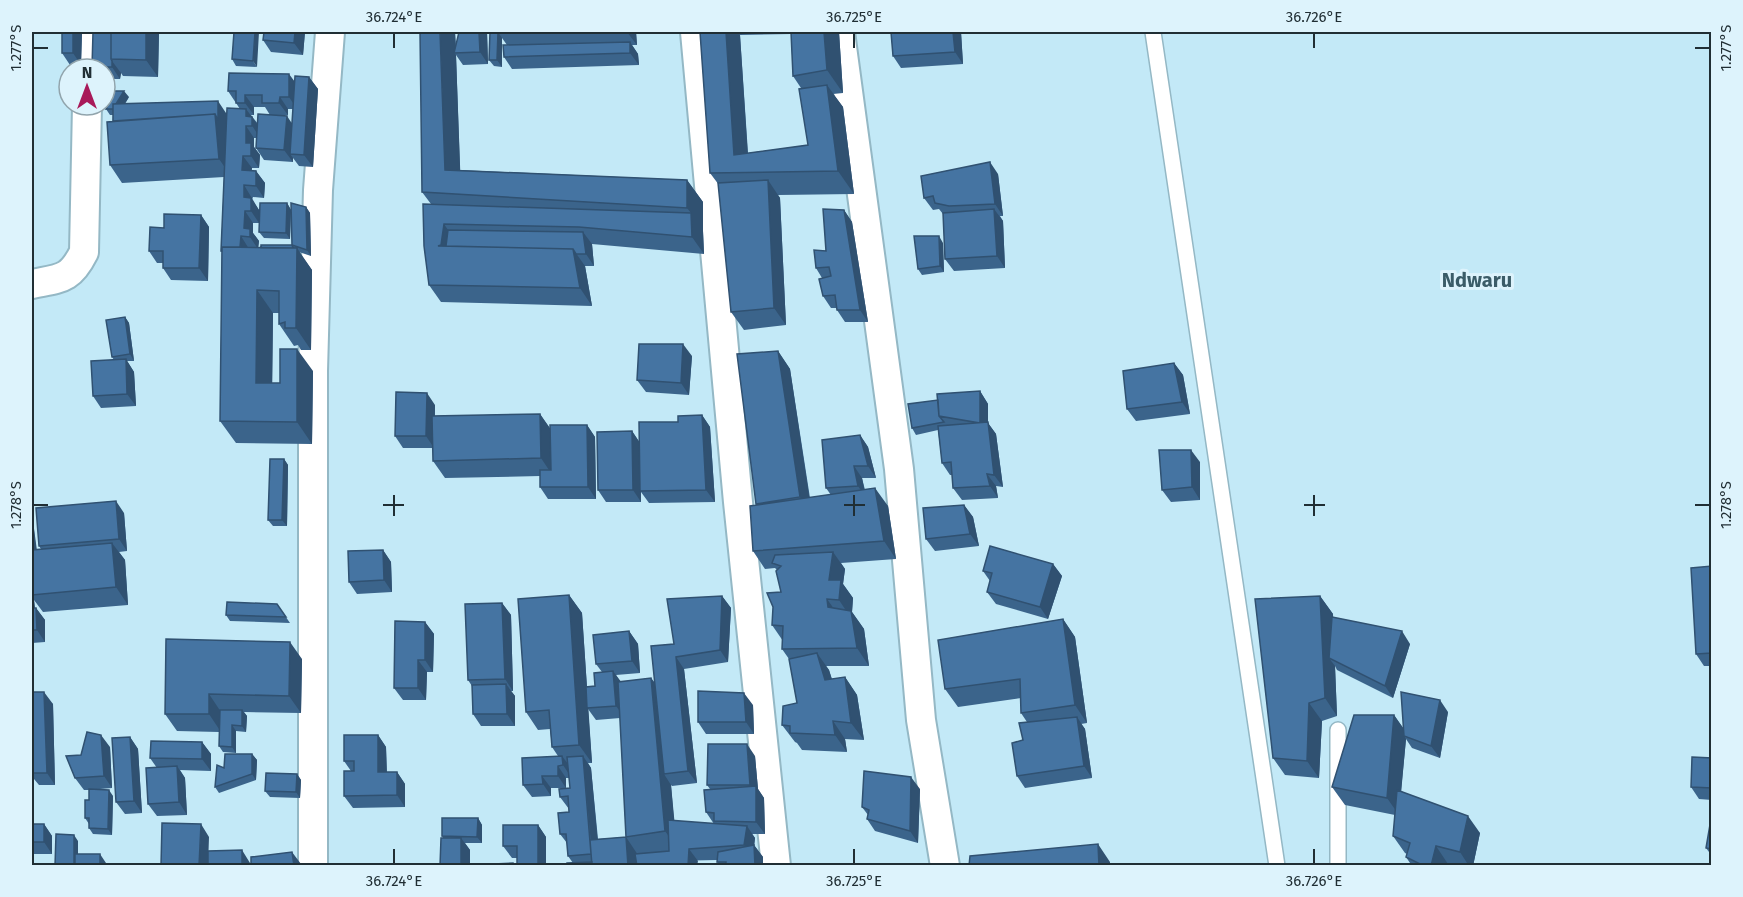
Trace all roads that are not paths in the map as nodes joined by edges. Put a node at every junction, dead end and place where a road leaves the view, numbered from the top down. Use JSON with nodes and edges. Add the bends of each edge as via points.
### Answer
{"nodes":[{"id":1,"x":89,"y":32,"type":"edge"},
{"id":2,"x":330,"y":32,"type":"edge"},
{"id":3,"x":695,"y":32,"type":"edge"},
{"id":4,"x":840,"y":32,"type":"edge"},
{"id":5,"x":1154,"y":32,"type":"edge"},
{"id":6,"x":88,"y":57,"type":"edge"},
{"id":7,"x":87,"y":117,"type":"edge"},
{"id":8,"x":32,"y":284,"type":"edge"},
{"id":9,"x":1338,"y":729,"type":"dead end"},
{"id":10,"x":313,"y":866,"type":"edge"},
{"id":11,"x":776,"y":866,"type":"edge"},
{"id":12,"x":945,"y":866,"type":"edge"},
{"id":13,"x":1277,"y":866,"type":"edge"},
{"id":14,"x":1338,"y":866,"type":"edge"}],
"edges":[{"from":1,"to":6,"type":"street"},
{"from":2,"to":10,"type":"street","via":[[318,190],[313,371]]},
{"from":3,"to":11,"type":"street"},
{"from":4,"to":12,"type":"street","via":[[899,469],[921,720]]},
{"from":5,"to":13,"type":"lane"},
{"from":7,"to":8,"type":"street","via":[[84,252],[75,269],[61,278]]},
{"from":9,"to":14,"type":"lane"}]}
